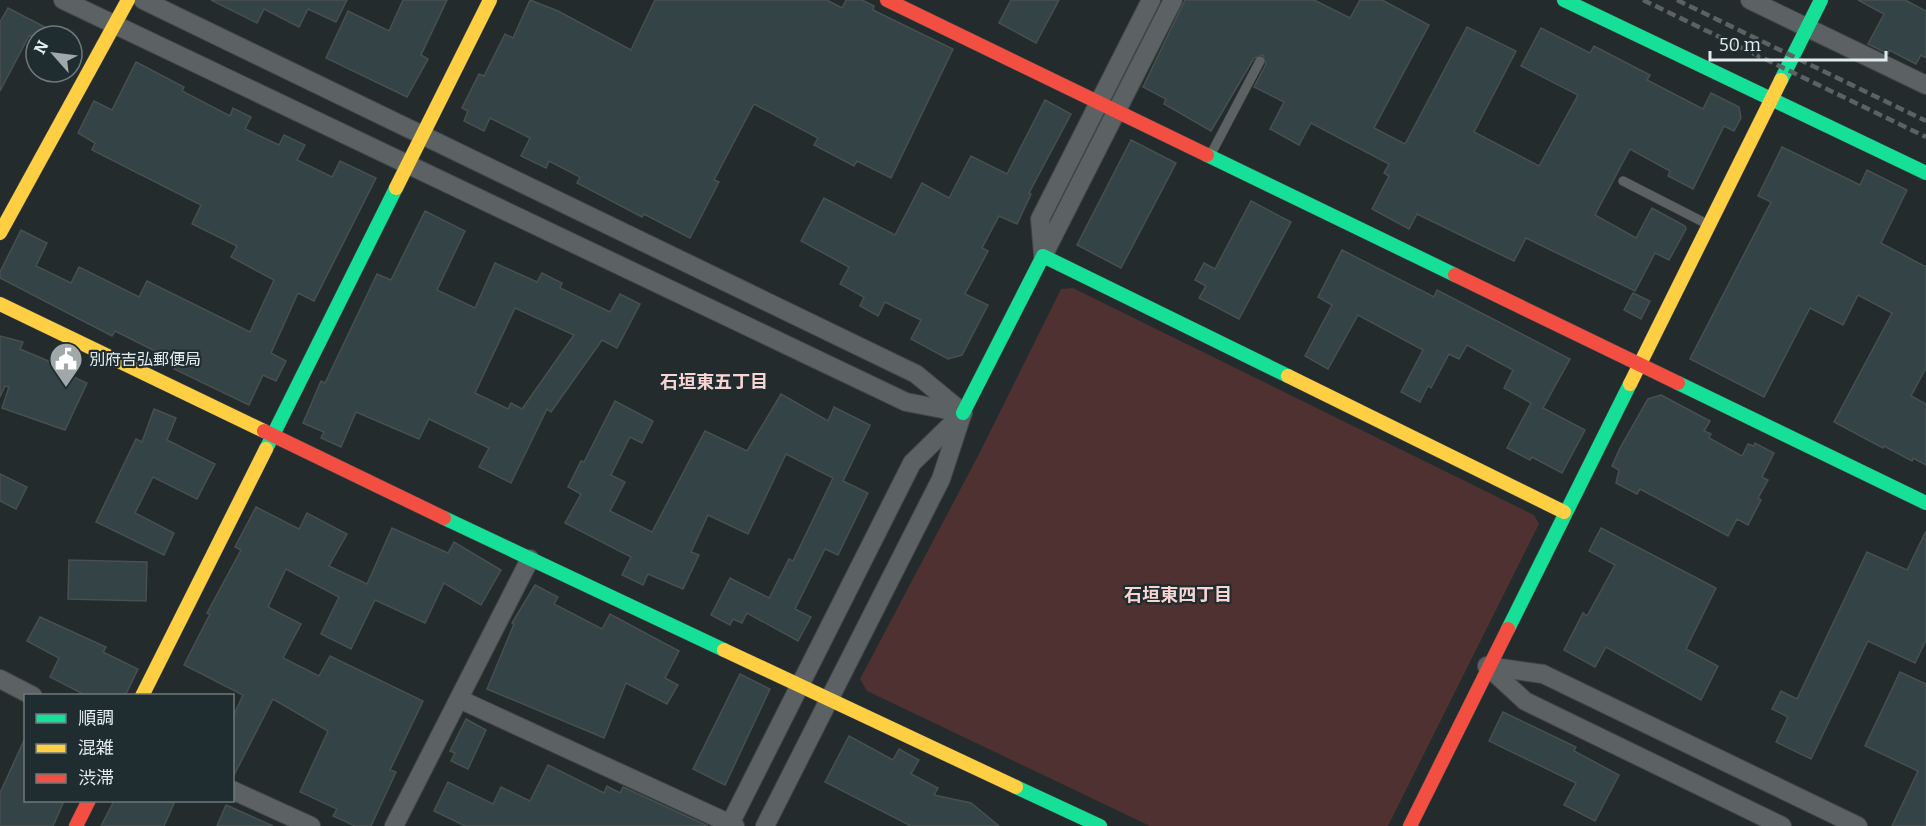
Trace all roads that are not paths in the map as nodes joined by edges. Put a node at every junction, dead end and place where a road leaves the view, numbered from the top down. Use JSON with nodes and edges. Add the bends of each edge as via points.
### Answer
{"nodes":[{"id":1,"x":63,"y":0,"type":"edge"},
{"id":2,"x":128,"y":0,"type":"edge"},
{"id":3,"x":142,"y":0,"type":"edge"},
{"id":4,"x":490,"y":0,"type":"edge"},
{"id":5,"x":887,"y":0,"type":"edge"},
{"id":6,"x":1151,"y":0,"type":"edge"},
{"id":7,"x":1173,"y":0,"type":"edge"},
{"id":8,"x":1564,"y":0,"type":"edge"},
{"id":9,"x":1750,"y":0,"type":"edge"},
{"id":10,"x":1821,"y":0,"type":"edge"},
{"id":11,"x":114,"y":25,"type":"junction"},
{"id":12,"x":1807,"y":29,"type":"junction"},
{"id":13,"x":1260,"y":61,"type":"dead end"},
{"id":14,"x":1926,"y":85,"type":"edge"},
{"id":15,"x":1774,"y":100,"type":"junction"},
{"id":16,"x":1100,"y":103,"type":"junction"},
{"id":17,"x":1118,"y":112,"type":"junction"},
{"id":18,"x":422,"y":135,"type":"junction"},
{"id":19,"x":1210,"y":156,"type":"junction"},
{"id":20,"x":407,"y":166,"type":"junction"},
{"id":21,"x":1926,"y":173,"type":"edge"},
{"id":22,"x":1623,"y":181,"type":"dead end"},
{"id":23,"x":1710,"y":226,"type":"junction"},
{"id":24,"x":0,"y":233,"type":"edge"},
{"id":25,"x":1044,"y":256,"type":"junction"},
{"id":26,"x":0,"y":304,"type":"edge"},
{"id":27,"x":1641,"y":365,"type":"junction"},
{"id":28,"x":963,"y":413,"type":"junction"},
{"id":29,"x":272,"y":435,"type":"junction"},
{"id":30,"x":1926,"y":503,"type":"edge"},
{"id":31,"x":1564,"y":512,"type":"junction"},
{"id":32,"x":530,"y":559,"type":"junction"},
{"id":33,"x":1487,"y":666,"type":"junction"},
{"id":34,"x":0,"y":679,"type":"edge"},
{"id":35,"x":800,"y":685,"type":"junction"},
{"id":36,"x":29,"y":694,"type":"edge"},
{"id":37,"x":143,"y":694,"type":"edge"},
{"id":38,"x":830,"y":698,"type":"junction"},
{"id":39,"x":459,"y":699,"type":"junction"},
{"id":40,"x":234,"y":791,"type":"edge"},
{"id":41,"x":88,"y":802,"type":"edge"},
{"id":42,"x":731,"y":825,"type":"edge"},
{"id":43,"x":76,"y":826,"type":"edge"},
{"id":44,"x":311,"y":826,"type":"edge"},
{"id":45,"x":394,"y":826,"type":"edge"},
{"id":46,"x":765,"y":826,"type":"edge"},
{"id":47,"x":1100,"y":826,"type":"edge"},
{"id":48,"x":1410,"y":826,"type":"edge"},
{"id":49,"x":1782,"y":826,"type":"edge"},
{"id":50,"x":1858,"y":826,"type":"edge"}],
"edges":[{"from":1,"to":11,"type":"street"},
{"from":2,"to":11,"type":"street"},
{"from":3,"to":18,"type":"street"},
{"from":4,"to":18,"type":"street"},
{"from":5,"to":16,"type":"street"},
{"from":6,"to":16,"type":"street"},
{"from":7,"to":17,"type":"street"},
{"from":8,"to":15,"type":"street"},
{"from":9,"to":12,"type":"street"},
{"from":10,"to":12,"type":"street"},
{"from":11,"to":20,"type":"street"},
{"from":11,"to":24,"type":"street"},
{"from":12,"to":14,"type":"street"},
{"from":12,"to":15,"type":"street"},
{"from":13,"to":19,"type":"lane"},
{"from":15,"to":21,"type":"street"},
{"from":15,"to":23,"type":"street"},
{"from":16,"to":17,"type":"street"},
{"from":16,"to":25,"type":"street","via":[[1040,219]]},
{"from":17,"to":19,"type":"street"},
{"from":17,"to":25,"type":"street"},
{"from":18,"to":20,"type":"street"},
{"from":18,"to":28,"type":"street","via":[[916,374]]},
{"from":19,"to":27,"type":"street"},
{"from":20,"to":28,"type":"street","via":[[906,402]]},
{"from":20,"to":29,"type":"street"},
{"from":22,"to":23,"type":"lane"},
{"from":23,"to":27,"type":"street"},
{"from":25,"to":28,"type":"street"},
{"from":25,"to":31,"type":"street"},
{"from":26,"to":29,"type":"street"},
{"from":27,"to":30,"type":"street"},
{"from":27,"to":31,"type":"street"},
{"from":28,"to":35,"type":"street","via":[[912,463]]},
{"from":28,"to":38,"type":"street","via":[[941,479]]},
{"from":29,"to":32,"type":"street"},
{"from":29,"to":37,"type":"street"},
{"from":31,"to":33,"type":"street"},
{"from":32,"to":35,"type":"street"},
{"from":32,"to":39,"type":"street"},
{"from":33,"to":48,"type":"street"},
{"from":33,"to":49,"type":"street","via":[[1525,701]]},
{"from":33,"to":50,"type":"street","via":[[1543,674]]},
{"from":34,"to":36,"type":"street"},
{"from":35,"to":38,"type":"street"},
{"from":35,"to":42,"type":"street"},
{"from":38,"to":46,"type":"street"},
{"from":38,"to":47,"type":"street"},
{"from":39,"to":42,"type":"street"},
{"from":39,"to":45,"type":"street"},
{"from":40,"to":44,"type":"street"},
{"from":41,"to":43,"type":"street"}]}
